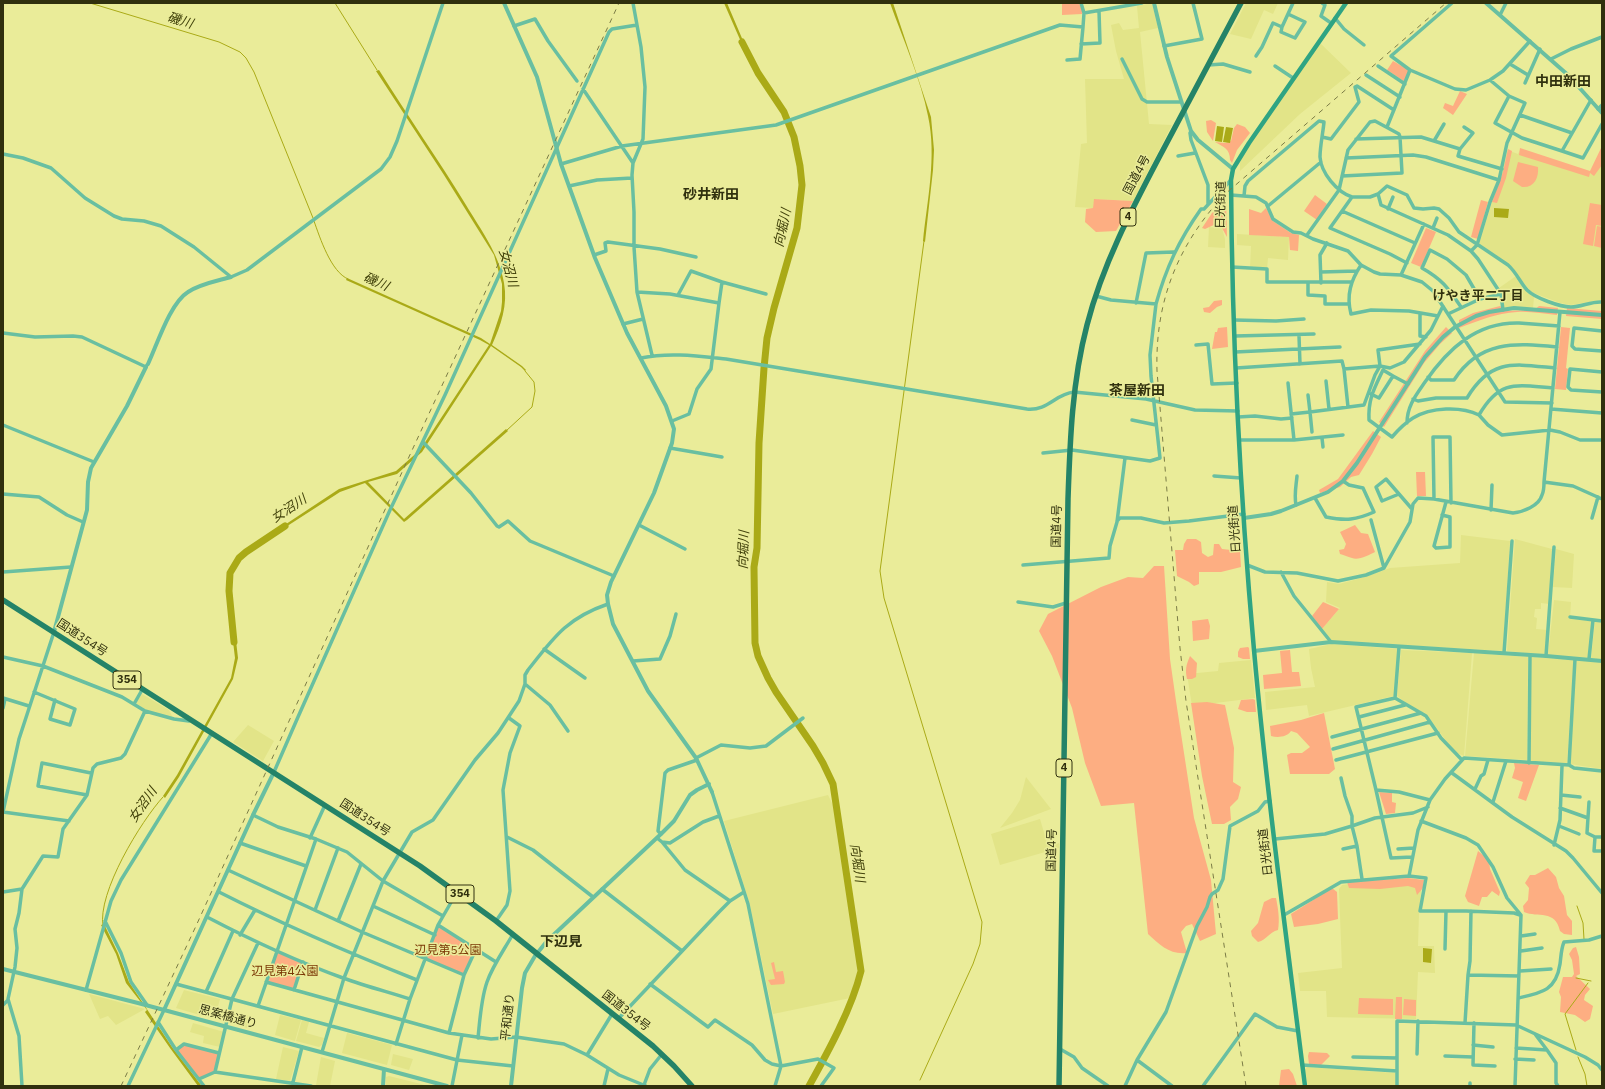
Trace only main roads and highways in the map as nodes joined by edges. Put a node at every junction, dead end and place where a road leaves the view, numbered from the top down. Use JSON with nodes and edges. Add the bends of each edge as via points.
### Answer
{"nodes":[{"id":1,"x":1241,"y":3,"type":"edge"},
{"id":2,"x":1346,"y":3,"type":"edge"},
{"id":3,"x":3,"y":600,"type":"edge"},
{"id":4,"x":692,"y":1086,"type":"edge"},
{"id":5,"x":1059,"y":1086,"type":"edge"},
{"id":6,"x":1304,"y":1086,"type":"edge"}],
"edges":[{"from":1,"to":5,"type":"highway","name":"国道4号","number":"4","via":[[1120,232],[1087,325],[1074,392],[1066,603]]},
{"from":2,"to":6,"type":"main road","name":"日光街道","via":[[1249,143],[1233,169],[1231,180],[1235,352],[1247,565],[1270,801]]},
{"from":3,"to":4,"type":"highway","name":"国道354号","number":"354","via":[[457,892],[662,1054]]}]}
